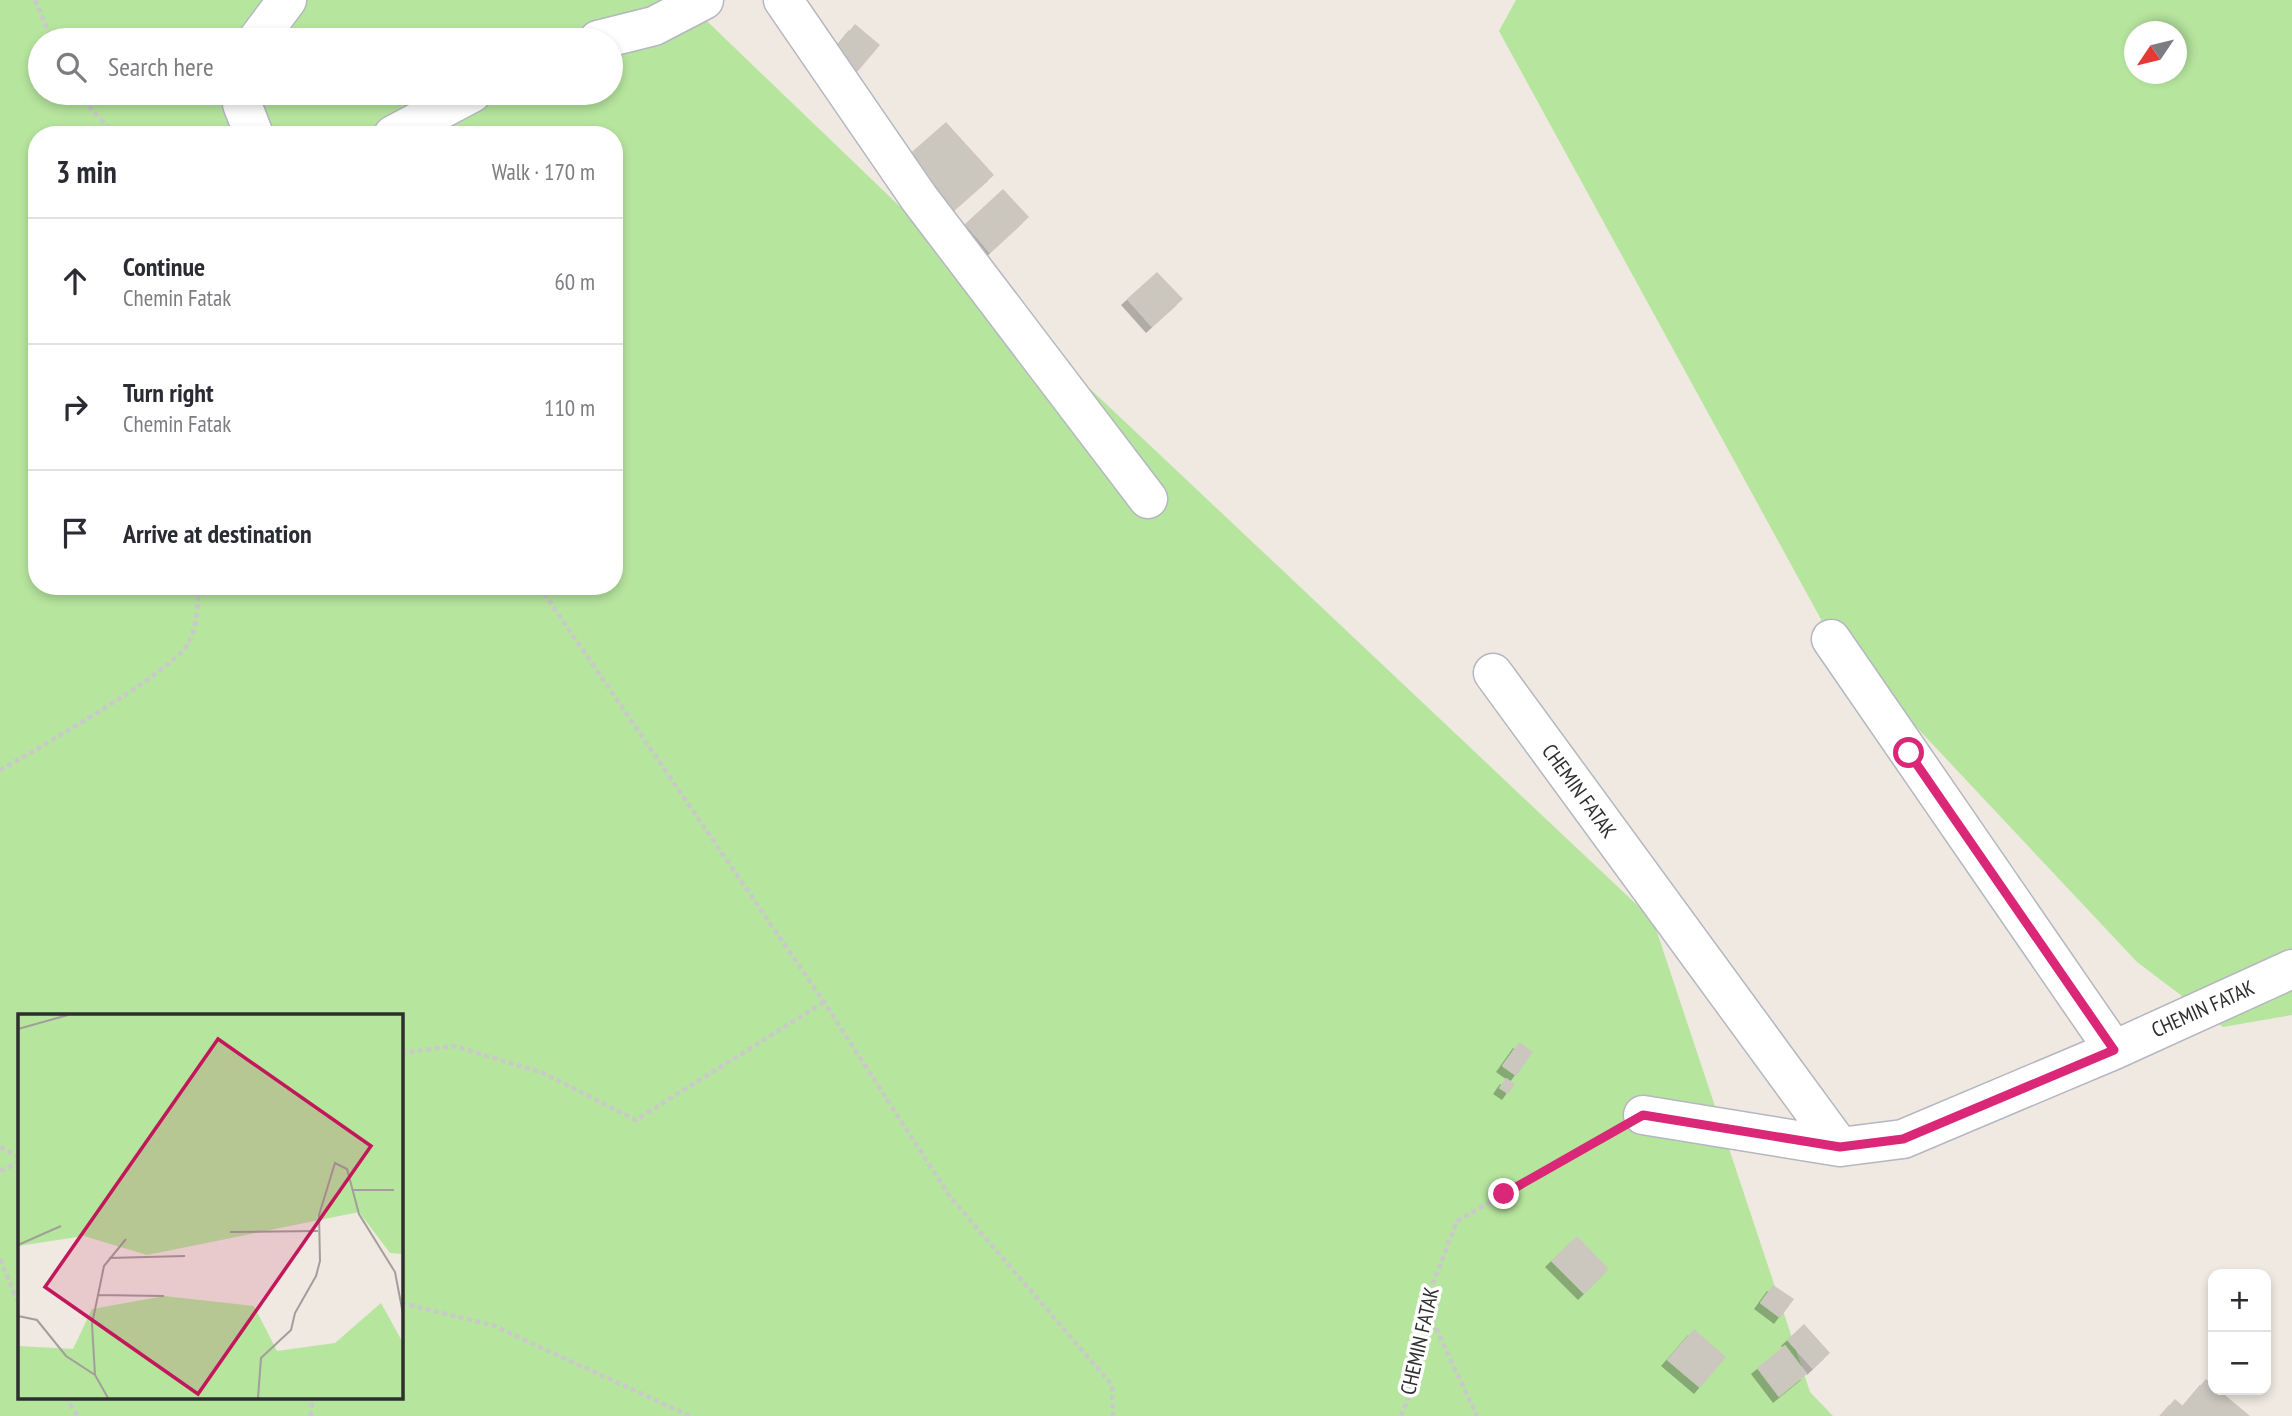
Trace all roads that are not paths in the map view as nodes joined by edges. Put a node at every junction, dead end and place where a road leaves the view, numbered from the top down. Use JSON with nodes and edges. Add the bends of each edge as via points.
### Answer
{"nodes":[{"id":1,"x":287,"y":0,"type":"edge"},
{"id":2,"x":704,"y":0,"type":"edge"},
{"id":3,"x":783,"y":0,"type":"edge"},
{"id":4,"x":266,"y":28,"type":"edge"},
{"id":5,"x":623,"y":34,"type":"edge"},
{"id":6,"x":243,"y":105,"type":"edge"},
{"id":7,"x":449,"y":105,"type":"edge"},
{"id":8,"x":251,"y":126,"type":"edge"},
{"id":9,"x":410,"y":126,"type":"edge"},
{"id":10,"x":1149,"y":499,"type":"dead end"},
{"id":11,"x":1831,"y":639,"type":"dead end"},
{"id":12,"x":1493,"y":673,"type":"dead end"},
{"id":13,"x":2292,"y":969,"type":"edge"},
{"id":14,"x":2114,"y":1050,"type":"junction"},
{"id":15,"x":1643,"y":1115,"type":"road end"},
{"id":16,"x":1840,"y":1147,"type":"junction"}],
"edges":[{"from":1,"to":4,"type":"street"},
{"from":2,"to":5,"type":"street","via":[[654,26]]},
{"from":3,"to":10,"type":"street","via":[[919,198]]},
{"from":6,"to":8,"type":"street"},
{"from":7,"to":9,"type":"street"},
{"from":11,"to":14,"type":"street"},
{"from":12,"to":16,"type":"street","name":"CHEMIN FATAK"},
{"from":13,"to":14,"type":"street","name":"CHEMIN FATAK"},
{"from":14,"to":16,"type":"street","name":"CHEMIN FATAK","via":[[1903,1139]]},
{"from":15,"to":16,"type":"street","name":"CHEMIN FATAK"}]}
